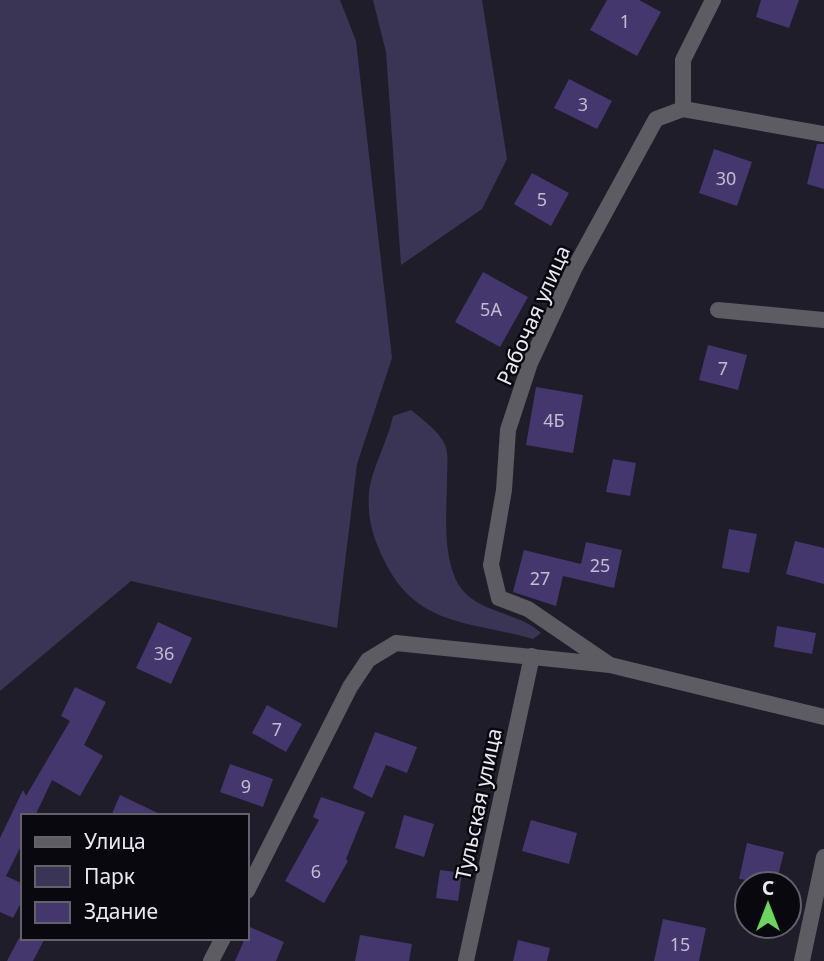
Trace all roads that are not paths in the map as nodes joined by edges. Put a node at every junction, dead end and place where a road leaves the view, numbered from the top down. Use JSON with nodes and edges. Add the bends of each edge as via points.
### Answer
{"nodes":[{"id":1,"x":713,"y":0,"type":"edge"},
{"id":2,"x":682,"y":109,"type":"junction"},
{"id":3,"x":824,"y":134,"type":"edge"},
{"id":4,"x":718,"y":310,"type":"dead end"},
{"id":5,"x":824,"y":320,"type":"edge"},
{"id":6,"x":532,"y":656,"type":"junction"},
{"id":7,"x":610,"y":664,"type":"junction"},
{"id":8,"x":824,"y":717,"type":"edge"},
{"id":9,"x":824,"y":857,"type":"edge"},
{"id":10,"x":248,"y":889,"type":"edge"},
{"id":11,"x":222,"y":940,"type":"edge"},
{"id":12,"x":211,"y":961,"type":"edge"},
{"id":13,"x":466,"y":961,"type":"edge"},
{"id":14,"x":802,"y":961,"type":"edge"}],
"edges":[{"from":1,"to":2,"type":"street","via":[[683,61]]},
{"from":2,"to":3,"type":"street"},
{"from":2,"to":7,"type":"street","name":"Рабочая улица","via":[[656,119],[574,269],[530,363],[509,430],[491,565],[499,598],[528,609]]},
{"from":4,"to":5,"type":"street"},
{"from":6,"to":7,"type":"street"},
{"from":6,"to":10,"type":"street","via":[[396,643],[368,660]]},
{"from":6,"to":13,"type":"street","name":"Тульская улица"},
{"from":7,"to":8,"type":"street"},
{"from":9,"to":14,"type":"street"},
{"from":11,"to":12,"type":"street"}]}
